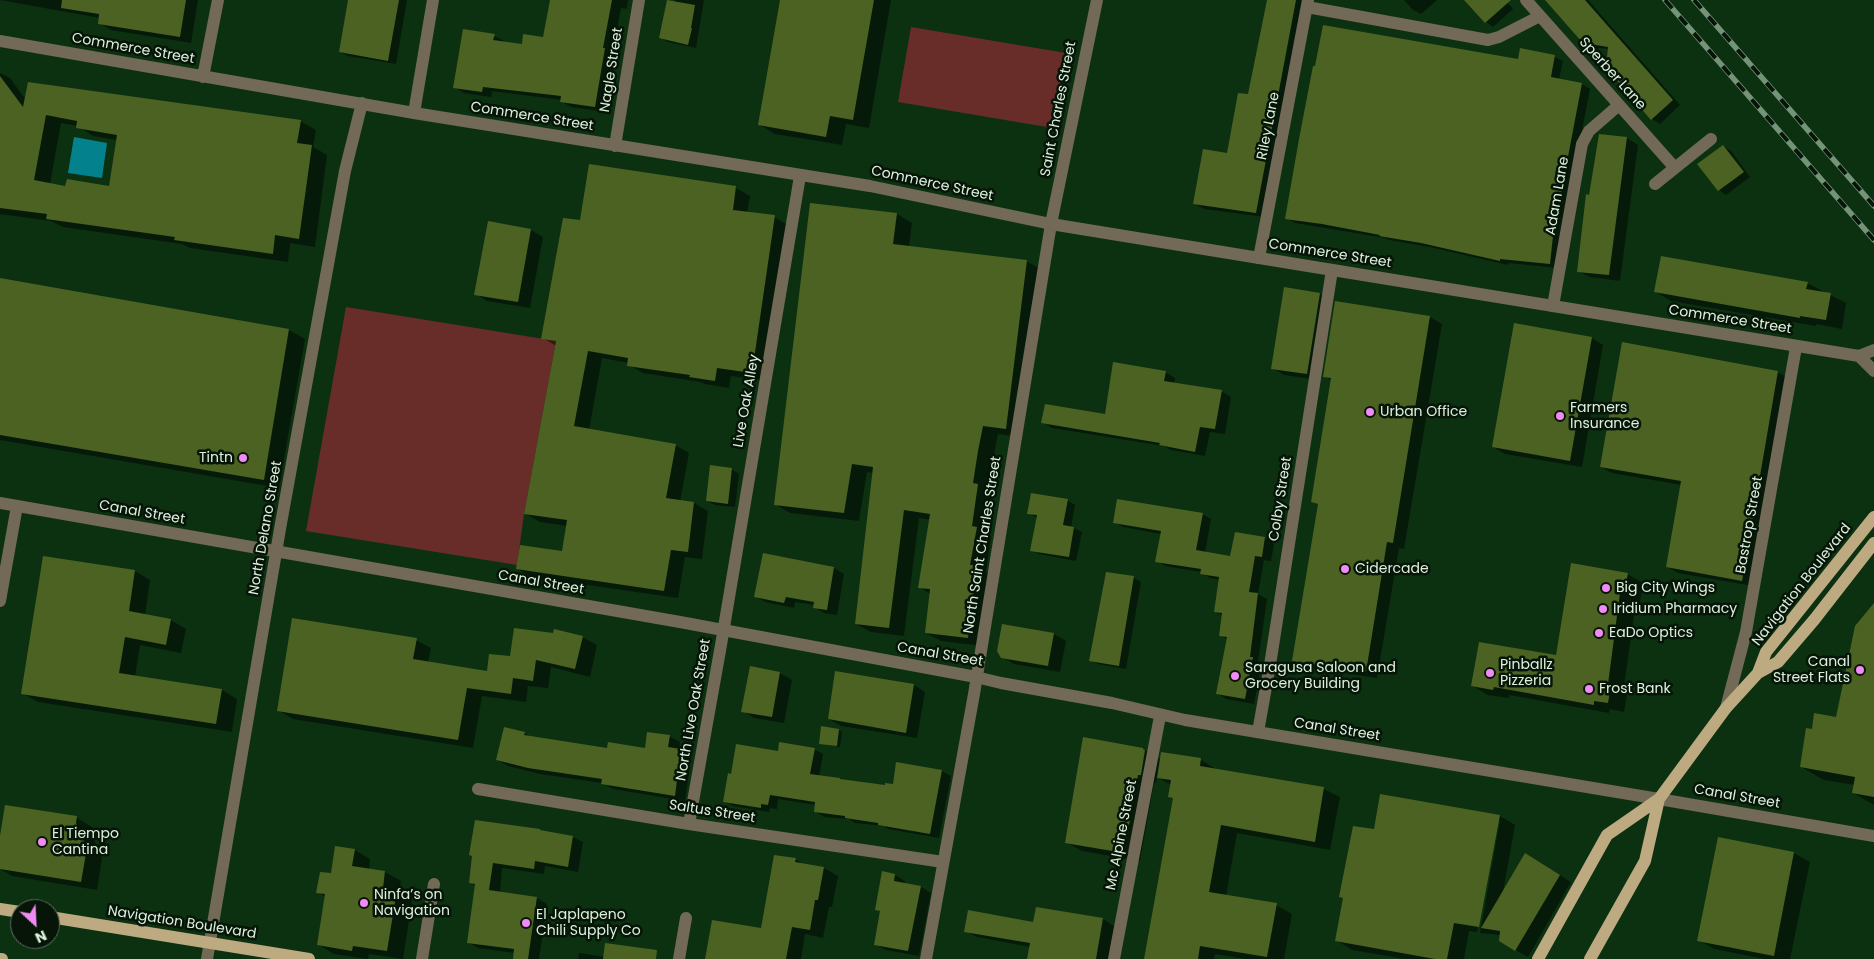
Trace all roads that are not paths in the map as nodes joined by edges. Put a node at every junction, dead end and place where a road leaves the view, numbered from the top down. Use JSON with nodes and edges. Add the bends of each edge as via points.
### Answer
{"nodes":[{"id":1,"x":218,"y":0,"type":"edge"},
{"id":2,"x":433,"y":0,"type":"edge"},
{"id":3,"x":639,"y":0,"type":"edge"},
{"id":4,"x":1097,"y":0,"type":"edge"},
{"id":5,"x":1526,"y":0,"type":"edge"},
{"id":6,"x":1307,"y":3,"type":"edge"},
{"id":7,"x":1540,"y":16,"type":"junction"},
{"id":8,"x":0,"y":41,"type":"edge"},
{"id":9,"x":203,"y":78,"type":"junction"},
{"id":10,"x":362,"y":103,"type":"junction"},
{"id":11,"x":1619,"y":104,"type":"junction"},
{"id":12,"x":414,"y":113,"type":"junction"},
{"id":13,"x":1711,"y":139,"type":"dead end"},
{"id":14,"x":615,"y":146,"type":"junction"},
{"id":15,"x":1675,"y":168,"type":"junction"},
{"id":16,"x":800,"y":176,"type":"junction"},
{"id":17,"x":1656,"y":184,"type":"dead end"},
{"id":18,"x":1051,"y":224,"type":"junction"},
{"id":19,"x":1259,"y":258,"type":"junction"},
{"id":20,"x":1332,"y":270,"type":"junction"},
{"id":21,"x":1553,"y":306,"type":"junction"},
{"id":22,"x":1796,"y":346,"type":"junction"},
{"id":23,"x":1874,"y":350,"type":"edge"},
{"id":24,"x":1859,"y":356,"type":"junction"},
{"id":25,"x":1874,"y":371,"type":"edge"},
{"id":26,"x":0,"y":503,"type":"edge"},
{"id":27,"x":17,"y":506,"type":"junction"},
{"id":28,"x":1874,"y":517,"type":"edge"},
{"id":29,"x":1874,"y":543,"type":"edge"},
{"id":30,"x":277,"y":552,"type":"junction"},
{"id":31,"x":0,"y":601,"type":"edge"},
{"id":32,"x":724,"y":630,"type":"junction"},
{"id":33,"x":1758,"y":673,"type":"junction"},
{"id":34,"x":976,"y":677,"type":"junction"},
{"id":35,"x":1726,"y":708,"type":"junction"},
{"id":36,"x":1160,"y":716,"type":"junction"},
{"id":37,"x":1258,"y":732,"type":"junction"},
{"id":38,"x":478,"y":789,"type":"dead end"},
{"id":39,"x":1659,"y":798,"type":"junction"},
{"id":40,"x":688,"y":824,"type":"junction"},
{"id":41,"x":1874,"y":836,"type":"edge"},
{"id":42,"x":943,"y":862,"type":"junction"},
{"id":43,"x":434,"y":884,"type":"dead end"},
{"id":44,"x":686,"y":918,"type":"dead end"},
{"id":45,"x":60,"y":919,"type":"edge"},
{"id":46,"x":210,"y":942,"type":"junction"},
{"id":47,"x":207,"y":959,"type":"edge"},
{"id":48,"x":309,"y":959,"type":"edge"},
{"id":49,"x":422,"y":959,"type":"edge"},
{"id":50,"x":679,"y":959,"type":"edge"},
{"id":51,"x":926,"y":959,"type":"edge"},
{"id":52,"x":1114,"y":959,"type":"edge"},
{"id":53,"x":1538,"y":959,"type":"edge"},
{"id":54,"x":1590,"y":959,"type":"edge"}],
"edges":[{"from":1,"to":9,"type":"street"},
{"from":2,"to":12,"type":"street"},
{"from":3,"to":14,"type":"street","name":"Nagle Street"},
{"from":4,"to":18,"type":"street","name":"Saint Charles Street"},
{"from":5,"to":7,"type":"street","name":"Sperber Lane"},
{"from":6,"to":7,"type":"street","via":[[1488,40]]},
{"from":6,"to":19,"type":"street","name":"Riley Lane"},
{"from":7,"to":11,"type":"street","name":"Sperber Lane"},
{"from":8,"to":9,"type":"street","name":"Commerce Street"},
{"from":9,"to":10,"type":"street","name":"Commerce Street"},
{"from":10,"to":12,"type":"street","name":"Commerce Street"},
{"from":10,"to":30,"type":"street","name":"North Delano Street","via":[[345,171]]},
{"from":11,"to":15,"type":"street","name":"Sperber Lane"},
{"from":11,"to":21,"type":"street","name":"Adam Lane","via":[[1589,131],[1582,144]]},
{"from":12,"to":14,"type":"street","name":"Commerce Street"},
{"from":13,"to":15,"type":"street"},
{"from":14,"to":16,"type":"street","name":"Commerce Street"},
{"from":15,"to":17,"type":"street"},
{"from":16,"to":18,"type":"street","name":"Commerce Street","via":[[870,186]]},
{"from":16,"to":32,"type":"street","name":"Live Oak Alley"},
{"from":18,"to":19,"type":"street","name":"Commerce Street"},
{"from":18,"to":34,"type":"street","name":"North Saint Charles Street"},
{"from":19,"to":20,"type":"street","name":"Commerce Street"},
{"from":20,"to":21,"type":"street","name":"Commerce Street"},
{"from":20,"to":37,"type":"street","name":"Colby Street"},
{"from":21,"to":22,"type":"street","name":"Commerce Street"},
{"from":22,"to":24,"type":"street","name":"Commerce Street"},
{"from":22,"to":35,"type":"street","name":"Bastrop Street","via":[[1746,632]]},
{"from":23,"to":24,"type":"street"},
{"from":24,"to":25,"type":"street"},
{"from":26,"to":27,"type":"street","name":"Canal Street"},
{"from":27,"to":30,"type":"street","name":"Canal Street"},
{"from":27,"to":31,"type":"street"},
{"from":28,"to":33,"type":"main road","name":"Navigation Boulevard","via":[[1766,652]]},
{"from":29,"to":33,"type":"main road","name":"Navigation Boulevard","via":[[1778,662]]},
{"from":30,"to":32,"type":"street","name":"Canal Street"},
{"from":30,"to":46,"type":"street","name":"North Delano Street"},
{"from":32,"to":34,"type":"street","name":"Canal Street"},
{"from":32,"to":40,"type":"street","name":"North Live Oak Street"},
{"from":33,"to":35,"type":"main road","name":"Navigation Boulevard"},
{"from":34,"to":36,"type":"street","name":"Canal Street","via":[[1112,703]]},
{"from":34,"to":42,"type":"street","name":"North Saint Charles Street"},
{"from":35,"to":39,"type":"main road","name":"Navigation Boulevard"},
{"from":36,"to":37,"type":"street","name":"Canal Street"},
{"from":36,"to":52,"type":"street","name":"Mc Alpine Street"},
{"from":37,"to":39,"type":"street","name":"Canal Street"},
{"from":38,"to":40,"type":"street","name":"Saltus Street"},
{"from":39,"to":41,"type":"street","name":"Canal Street"},
{"from":39,"to":53,"type":"main road","name":"Navigation Boulevard","via":[[1607,835]]},
{"from":39,"to":54,"type":"main road","name":"Navigation Boulevard","via":[[1645,861]]},
{"from":40,"to":42,"type":"street","name":"Saltus Street"},
{"from":42,"to":51,"type":"street","name":"North Saint Charles Street"},
{"from":43,"to":49,"type":"street"},
{"from":44,"to":50,"type":"street"},
{"from":45,"to":46,"type":"main road","name":"Navigation Boulevard"},
{"from":46,"to":47,"type":"street","name":"North Delano Street"},
{"from":46,"to":48,"type":"main road","name":"Navigation Boulevard"}]}
